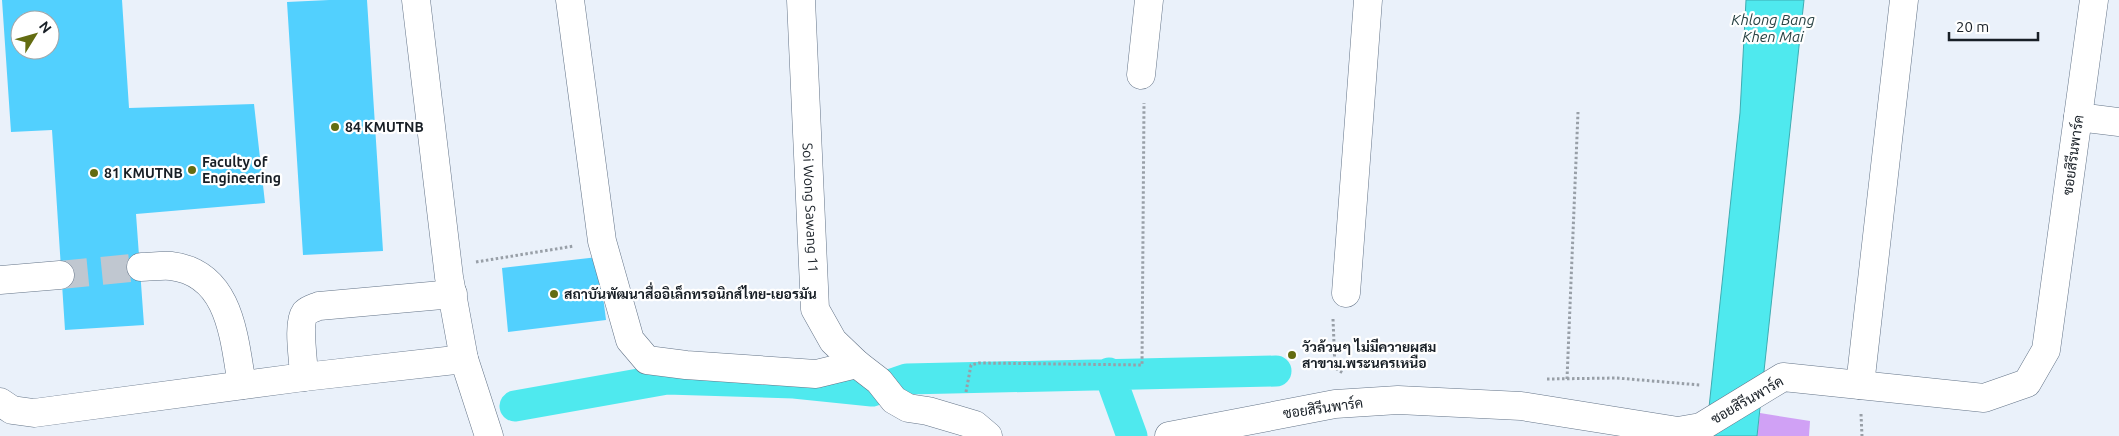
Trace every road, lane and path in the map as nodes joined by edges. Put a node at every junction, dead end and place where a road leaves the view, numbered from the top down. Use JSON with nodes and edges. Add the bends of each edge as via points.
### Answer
{"nodes":[{"id":1,"x":416,"y":0,"type":"edge"},
{"id":2,"x":570,"y":0,"type":"edge"},
{"id":3,"x":801,"y":0,"type":"edge"},
{"id":4,"x":1149,"y":0,"type":"edge"},
{"id":5,"x":1368,"y":0,"type":"edge"},
{"id":6,"x":1904,"y":0,"type":"edge"},
{"id":7,"x":2094,"y":0,"type":"edge"},
{"id":8,"x":1142,"y":87,"type":"joint"},
{"id":9,"x":1578,"y":112,"type":"dead end"},
{"id":10,"x":2078,"y":116,"type":"junction"},
{"id":11,"x":2119,"y":122,"type":"edge"},
{"id":12,"x":602,"y":241,"type":"junction"},
{"id":13,"x":140,"y":267,"type":"tunnel mouth"},
{"id":14,"x":448,"y":267,"type":"junction"},
{"id":15,"x":60,"y":274,"type":"tunnel mouth"},
{"id":16,"x":0,"y":280,"type":"edge"},
{"id":17,"x":1347,"y":285,"type":"joint"},
{"id":18,"x":453,"y":294,"type":"junction"},
{"id":19,"x":464,"y":359,"type":"junction"},
{"id":20,"x":857,"y":364,"type":"junction"},
{"id":21,"x":1352,"y":373,"type":"dead end"},
{"id":22,"x":304,"y":377,"type":"junction"},
{"id":23,"x":1542,"y":379,"type":"dead end"},
{"id":24,"x":1567,"y":379,"type":"junction"},
{"id":25,"x":242,"y":385,"type":"junction"},
{"id":26,"x":1700,"y":385,"type":"dead end"},
{"id":27,"x":1860,"y":385,"type":"junction"},
{"id":28,"x":966,"y":392,"type":"dead end"},
{"id":29,"x":0,"y":402,"type":"edge"},
{"id":30,"x":489,"y":436,"type":"edge"},
{"id":31,"x":988,"y":436,"type":"edge"},
{"id":32,"x":1169,"y":436,"type":"edge"}],
"edges":[{"from":1,"to":14,"type":"street"},
{"from":2,"to":12,"type":"street"},
{"from":3,"to":20,"type":"street","name":"Soi Wong Sawang 11","via":[[815,309],[833,341]]},
{"from":4,"to":8,"type":"street"},
{"from":5,"to":17,"type":"street"},
{"from":6,"to":27,"type":"street"},
{"from":7,"to":10,"type":"street","name":"ซอยสิรีนพาร์ค"},
{"from":8,"to":28,"type":"path","via":[[1142,365],[978,363],[971,365]]},
{"from":9,"to":24,"type":"path"},
{"from":10,"to":11,"type":"street"},
{"from":10,"to":27,"type":"street","name":"ซอยสิรีนพาร์ค","via":[[2046,350],[2027,383],[1984,398]]},
{"from":12,"to":14,"type":"path"},
{"from":12,"to":20,"type":"street","via":[[630,340],[647,360],[816,374]]},
{"from":13,"to":25,"type":"street","via":[[172,266],[194,273],[212,286],[230,319]]},
{"from":14,"to":18,"type":"street"},
{"from":15,"to":16,"type":"street"},
{"from":17,"to":21,"type":"path","via":[[1334,284],[1334,368],[1342,373]]},
{"from":18,"to":19,"type":"street"},
{"from":18,"to":22,"type":"street","via":[[319,306],[309,310],[301,324]]},
{"from":19,"to":22,"type":"street"},
{"from":19,"to":30,"type":"street"},
{"from":20,"to":31,"type":"street","name":"Soi Wong Sawang 11","via":[[908,408],[975,425]]},
{"from":22,"to":25,"type":"street"},
{"from":23,"to":24,"type":"path"},
{"from":24,"to":26,"type":"path","via":[[1617,378]]},
{"from":25,"to":29,"type":"street","via":[[34,413],[12,410]]},
{"from":27,"to":32,"type":"street","name":"ซอยสิรีนพาร์ค","via":[[1782,376],[1701,427],[1678,431],[1521,406],[1398,400],[1335,404]]}]}
